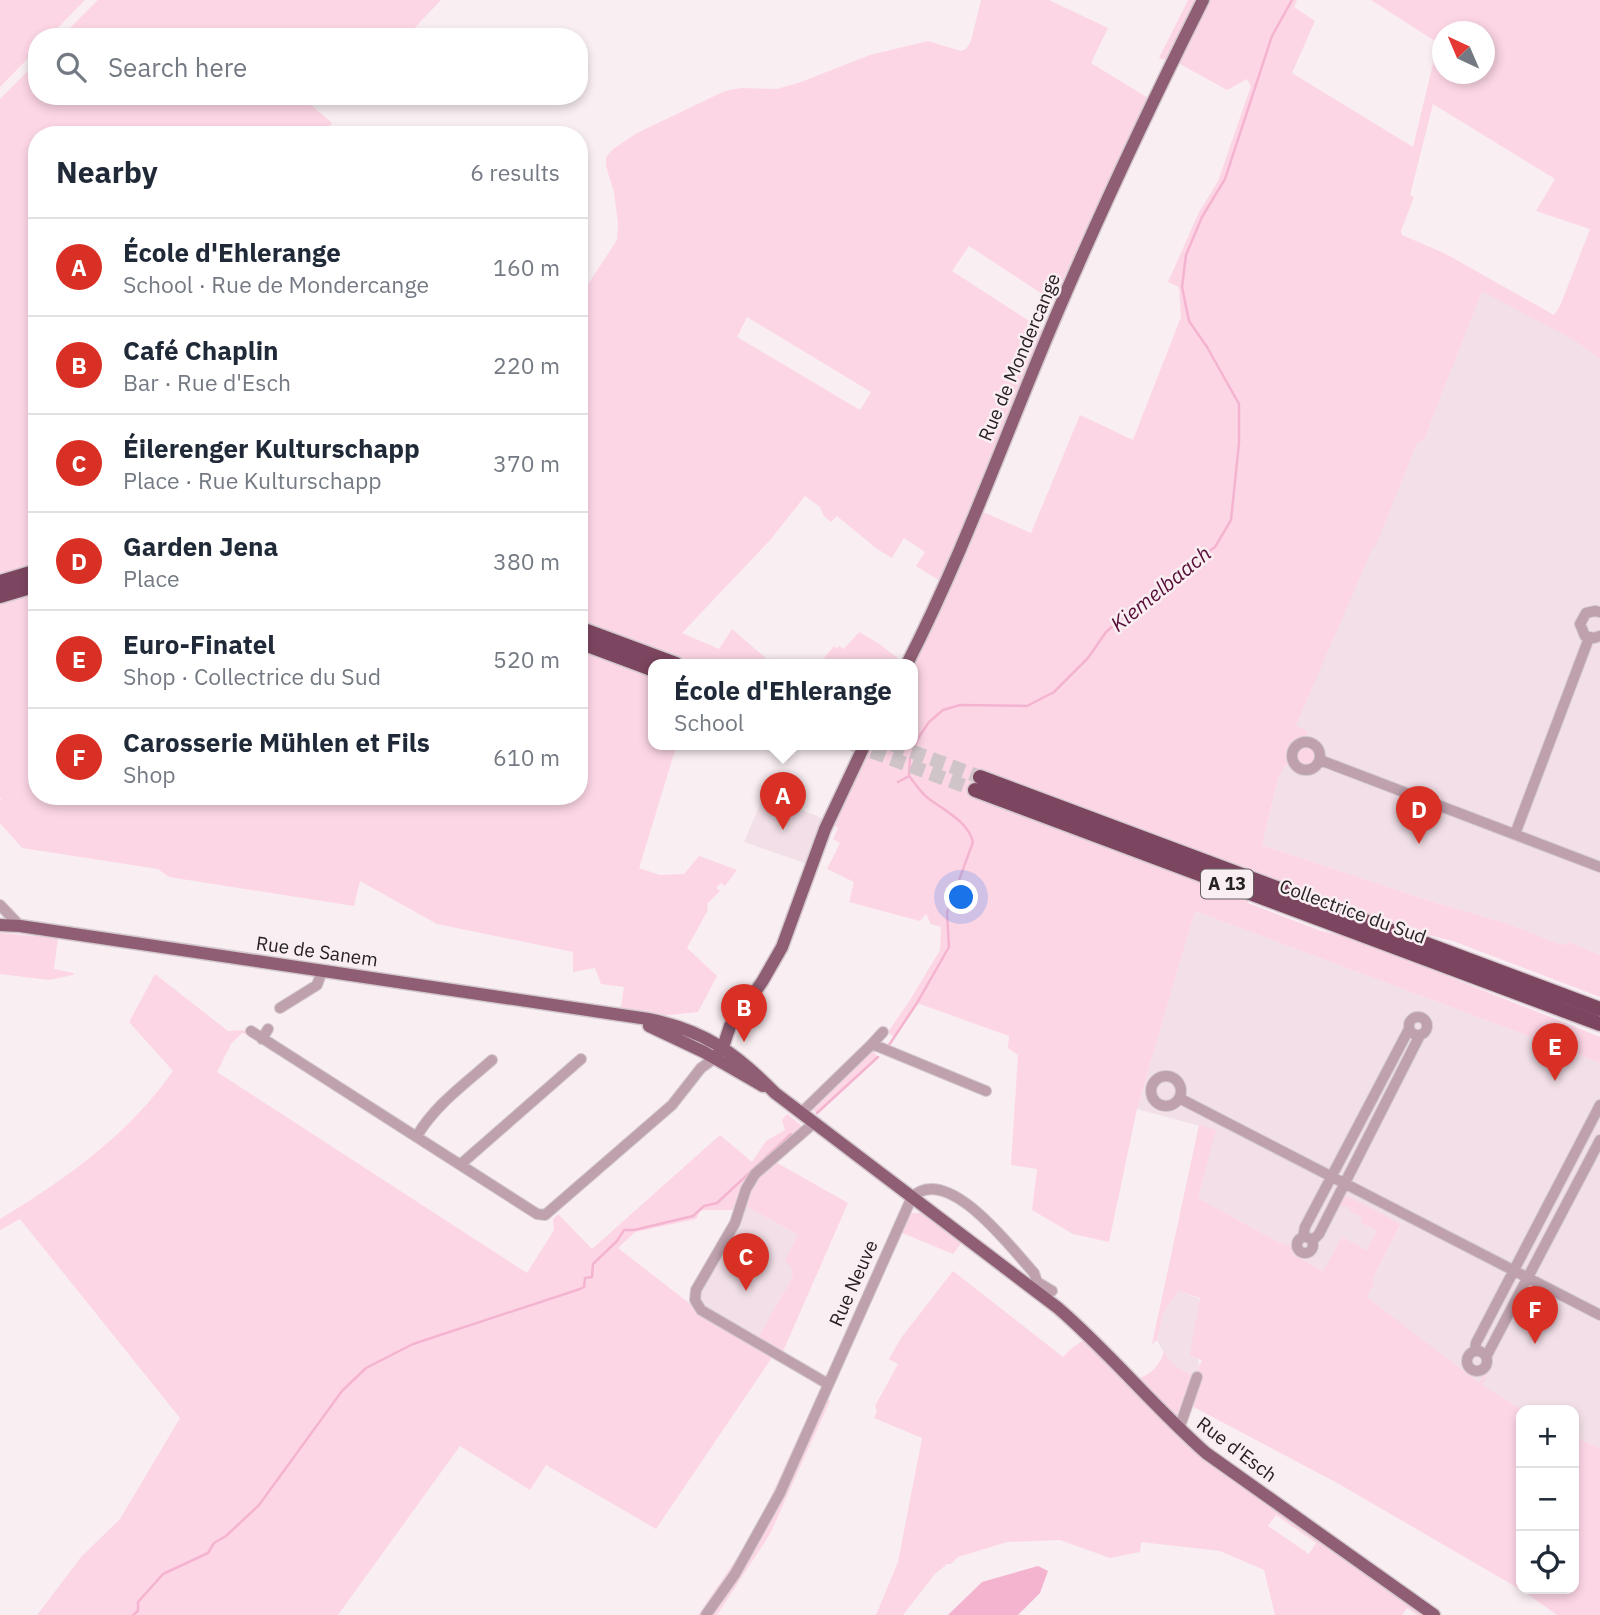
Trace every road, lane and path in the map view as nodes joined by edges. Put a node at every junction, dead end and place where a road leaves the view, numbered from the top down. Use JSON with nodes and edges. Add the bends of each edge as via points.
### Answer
{"nodes":[{"id":1,"x":1203,"y":0,"type":"edge"},
{"id":2,"x":28,"y":574,"type":"edge"},
{"id":3,"x":0,"y":582,"type":"edge"},
{"id":4,"x":28,"y":588,"type":"edge"},
{"id":5,"x":0,"y":596,"type":"edge"},
{"id":6,"x":1600,"y":612,"type":"edge"},
{"id":7,"x":588,"y":631,"type":"edge"},
{"id":8,"x":1595,"y":637,"type":"edge"},
{"id":9,"x":588,"y":645,"type":"edge"},
{"id":10,"x":663,"y":659,"type":"edge"},
{"id":11,"x":909,"y":659,"type":"edge"},
{"id":12,"x":648,"y":668,"type":"edge"},
{"id":13,"x":862,"y":750,"type":"edge"},
{"id":14,"x":1320,"y":760,"type":"dead end"},
{"id":15,"x":1515,"y":834,"type":"junction"},
{"id":16,"x":1600,"y":867,"type":"edge"},
{"id":17,"x":0,"y":905,"type":"edge"},
{"id":18,"x":0,"y":925,"type":"edge"},
{"id":19,"x":20,"y":926,"type":"junction"},
{"id":20,"x":322,"y":971,"type":"junction"},
{"id":21,"x":280,"y":1008,"type":"dead end"},
{"id":22,"x":1600,"y":1009,"type":"edge"},
{"id":23,"x":609,"y":1014,"type":"junction"},
{"id":24,"x":1600,"y":1024,"type":"edge"},
{"id":25,"x":268,"y":1029,"type":"dead end"},
{"id":26,"x":1409,"y":1029,"type":"junction"},
{"id":27,"x":251,"y":1031,"type":"dead end"},
{"id":28,"x":883,"y":1032,"type":"dead end"},
{"id":29,"x":1420,"y":1035,"type":"junction"},
{"id":30,"x":262,"y":1039,"type":"junction"},
{"id":31,"x":717,"y":1044,"type":"junction"},
{"id":32,"x":872,"y":1044,"type":"junction"},
{"id":33,"x":710,"y":1055,"type":"junction"},
{"id":34,"x":581,"y":1059,"type":"dead end"},
{"id":35,"x":492,"y":1060,"type":"dead end"},
{"id":36,"x":986,"y":1091,"type":"dead end"},
{"id":37,"x":775,"y":1093,"type":"junction"},
{"id":38,"x":1180,"y":1098,"type":"dead end"},
{"id":39,"x":1600,"y":1105,"type":"edge"},
{"id":40,"x":801,"y":1113,"type":"junction"},
{"id":41,"x":814,"y":1123,"type":"junction"},
{"id":42,"x":417,"y":1136,"type":"junction"},
{"id":43,"x":1600,"y":1140,"type":"edge"},
{"id":44,"x":461,"y":1164,"type":"junction"},
{"id":45,"x":1331,"y":1176,"type":"junction"},
{"id":46,"x":1345,"y":1183,"type":"junction"},
{"id":47,"x":912,"y":1197,"type":"junction"},
{"id":48,"x":1514,"y":1270,"type":"junction"},
{"id":49,"x":1529,"y":1278,"type":"junction"},
{"id":50,"x":1036,"y":1287,"type":"junction"},
{"id":51,"x":1052,"y":1291,"type":"dead end"},
{"id":52,"x":1600,"y":1315,"type":"edge"},
{"id":53,"x":1475,"y":1351,"type":"junction"},
{"id":54,"x":1486,"y":1357,"type":"junction"},
{"id":55,"x":1197,"y":1377,"type":"dead end"},
{"id":56,"x":828,"y":1384,"type":"junction"},
{"id":57,"x":1179,"y":1429,"type":"junction"},
{"id":58,"x":706,"y":1615,"type":"edge"},
{"id":59,"x":1434,"y":1615,"type":"edge"}],
"edges":[{"from":1,"to":11,"type":"main road","name":"Rue de Mondercange","via":[[1055,318],[943,591]]},
{"from":2,"to":3,"type":"highway"},
{"from":4,"to":5,"type":"highway"},
{"from":6,"to":8,"type":"street","via":[[1591,611],[1580,620],[1580,629]]},
{"from":7,"to":10,"type":"highway"},
{"from":8,"to":15,"type":"street"},
{"from":9,"to":12,"type":"highway"},
{"from":13,"to":31,"type":"main road","via":[[825,829],[782,947]]},
{"from":14,"to":15,"type":"street"},
{"from":15,"to":16,"type":"street"},
{"from":17,"to":19,"type":"street"},
{"from":18,"to":19,"type":"main road","name":"Rue de Sanem"},
{"from":19,"to":20,"type":"main road","name":"Rue de Sanem"},
{"from":20,"to":21,"type":"street","via":[[317,985]]},
{"from":20,"to":23,"type":"main road","name":"Rue de Sanem"},
{"from":22,"to":24,"type":"highway","name":"Collectrice du Sud","number":"A 13","via":[[978,783]]},
{"from":23,"to":31,"type":"main road","name":"Rue de Sanem","via":[[674,1024]]},
{"from":23,"to":33,"type":"main road","name":"Rue de Sanem","via":[[654,1027]]},
{"from":25,"to":30,"type":"street"},
{"from":26,"to":29,"type":"street"},
{"from":26,"to":29,"type":"street","via":[[1410,1020],[1422,1018],[1427,1025]]},
{"from":26,"to":45,"type":"street"},
{"from":27,"to":30,"type":"street"},
{"from":28,"to":32,"type":"street"},
{"from":29,"to":46,"type":"street"},
{"from":30,"to":42,"type":"street"},
{"from":31,"to":33,"type":"main road"},
{"from":31,"to":37,"type":"main road","name":"Rue d'Esch","via":[[750,1067]]},
{"from":32,"to":36,"type":"street"},
{"from":32,"to":40,"type":"street"},
{"from":33,"to":37,"type":"main road","name":"Rue d'Esch"},
{"from":33,"to":44,"type":"street","via":[[671,1105],[545,1215]]},
{"from":34,"to":44,"type":"street"},
{"from":35,"to":42,"type":"street","via":[[437,1108]]},
{"from":37,"to":40,"type":"main road","name":"Rue d'Esch"},
{"from":38,"to":45,"type":"street"},
{"from":39,"to":48,"type":"street"},
{"from":40,"to":41,"type":"main road","name":"Rue d'Esch"},
{"from":41,"to":47,"type":"main road","name":"Rue d'Esch"},
{"from":41,"to":56,"type":"street","via":[[755,1174],[695,1300],[701,1310]]},
{"from":42,"to":44,"type":"street"},
{"from":43,"to":49,"type":"street"},
{"from":45,"to":46,"type":"street"},
{"from":45,"to":46,"type":"street","via":[[1305,1227],[1308,1239],[1319,1234]]},
{"from":46,"to":48,"type":"street"},
{"from":47,"to":50,"type":"main road","name":"Rue d'Esch"},
{"from":47,"to":50,"type":"street","name":"Rue d'Esch","via":[[931,1188],[953,1193],[1034,1273]]},
{"from":47,"to":56,"type":"street","name":"Rue Neuve"},
{"from":48,"to":49,"type":"street"},
{"from":48,"to":53,"type":"street"},
{"from":49,"to":52,"type":"street"},
{"from":49,"to":54,"type":"street"},
{"from":50,"to":51,"type":"street","name":"Rue d'Esch"},
{"from":50,"to":57,"type":"main road","name":"Rue d'Esch"},
{"from":53,"to":54,"type":"street"},
{"from":53,"to":54,"type":"street","via":[[1466,1360],[1473,1371],[1483,1369]]},
{"from":55,"to":57,"type":"street"},
{"from":56,"to":58,"type":"street","name":"Rue Neuve","via":[[761,1530]]},
{"from":57,"to":59,"type":"main road","name":"Rue d'Esch"}]}
